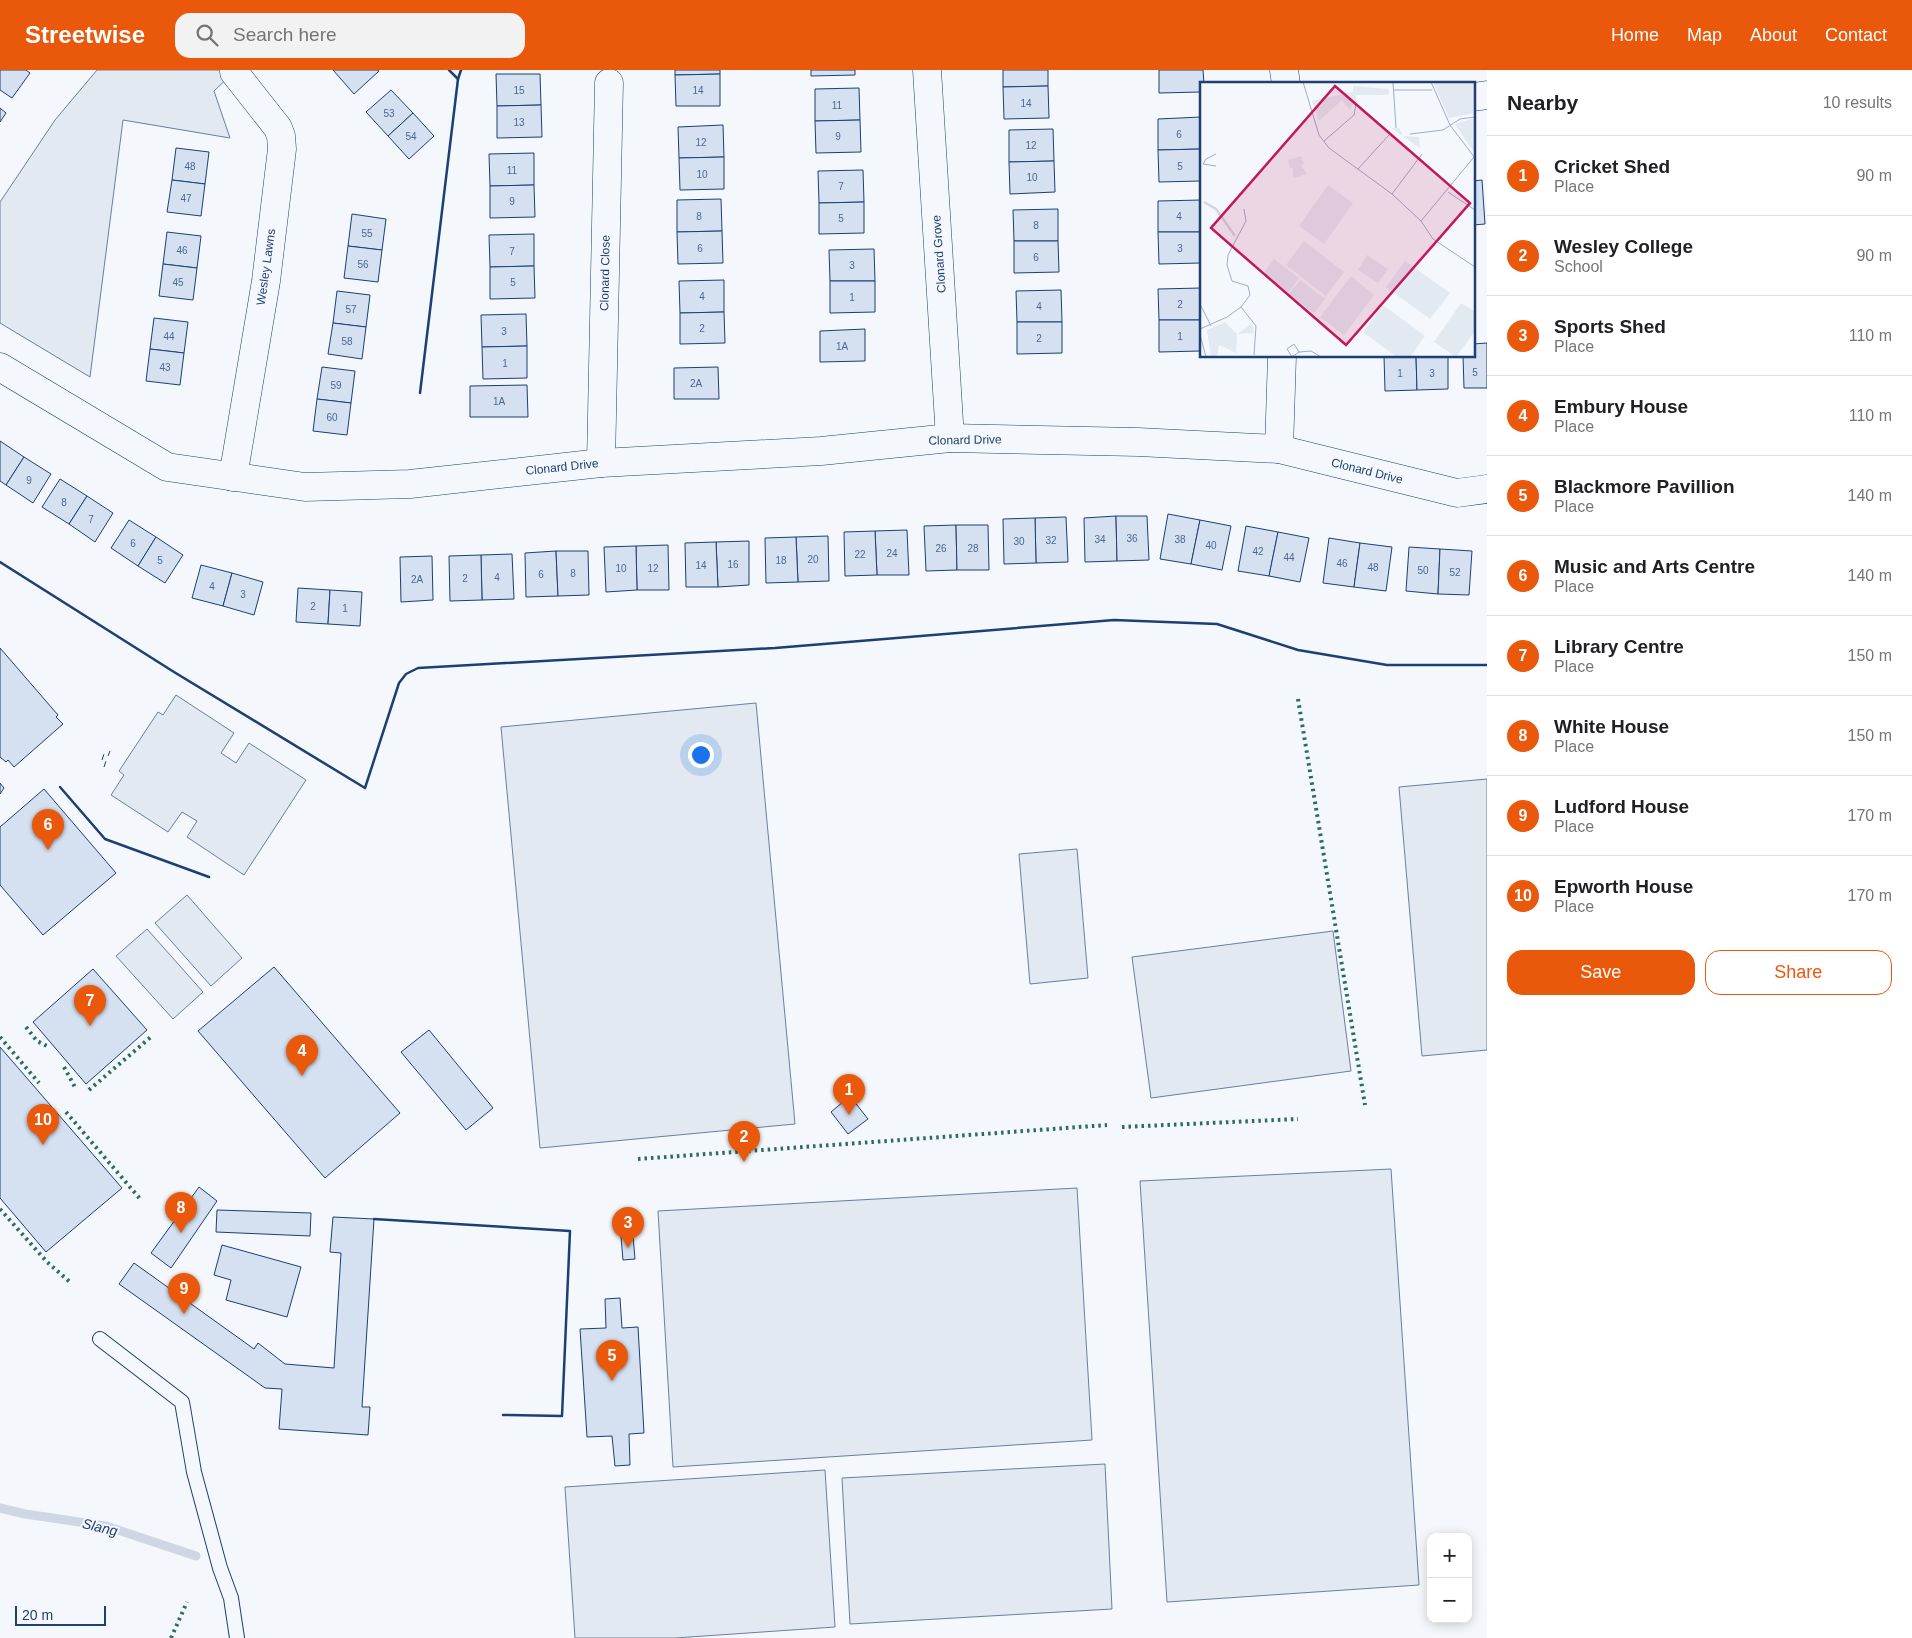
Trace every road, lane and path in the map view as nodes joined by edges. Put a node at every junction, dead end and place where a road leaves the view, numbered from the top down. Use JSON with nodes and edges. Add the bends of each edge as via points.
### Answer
{"nodes":[{"id":1,"x":928,"y":70,"type":"edge"},
{"id":2,"x":234,"y":72,"type":"dead end"},
{"id":3,"x":609,"y":82,"type":"dead end"},
{"id":4,"x":1487,"y":95,"type":"edge"},
{"id":5,"x":1474,"y":97,"type":"edge"},
{"id":6,"x":1282,"y":358,"type":"edge"},
{"id":7,"x":0,"y":367,"type":"edge"},
{"id":8,"x":950,"y":438,"type":"junction"},
{"id":9,"x":1279,"y":449,"type":"junction"},
{"id":10,"x":601,"y":463,"type":"junction"},
{"id":11,"x":233,"y":477,"type":"junction"},
{"id":12,"x":1487,"y":489,"type":"edge"},
{"id":13,"x":100,"y":1340,"type":"dead end"},
{"id":14,"x":237,"y":1638,"type":"edge"}],
"edges":[{"from":1,"to":8,"type":"street","name":"Clonard Grove"},
{"from":2,"to":11,"type":"street","name":"Wesley Lawns","via":[[278,128],[282,149],[266,281]]},
{"from":3,"to":10,"type":"street","name":"Clonard Close"},
{"from":4,"to":5,"type":"street"},
{"from":6,"to":9,"type":"street"},
{"from":7,"to":11,"type":"street","via":[[168,467]]},
{"from":8,"to":9,"type":"street","name":"Clonard Drive"},
{"from":8,"to":10,"type":"street","name":"Clonard Drive","via":[[822,451]]},
{"from":9,"to":12,"type":"street","name":"Clonard Drive","via":[[1457,493]]},
{"from":10,"to":11,"type":"street","name":"Clonard Drive","via":[[410,484],[305,487]]},
{"from":13,"to":14,"type":"lane","via":[[182,1402],[194,1472],[230,1598]]}]}
